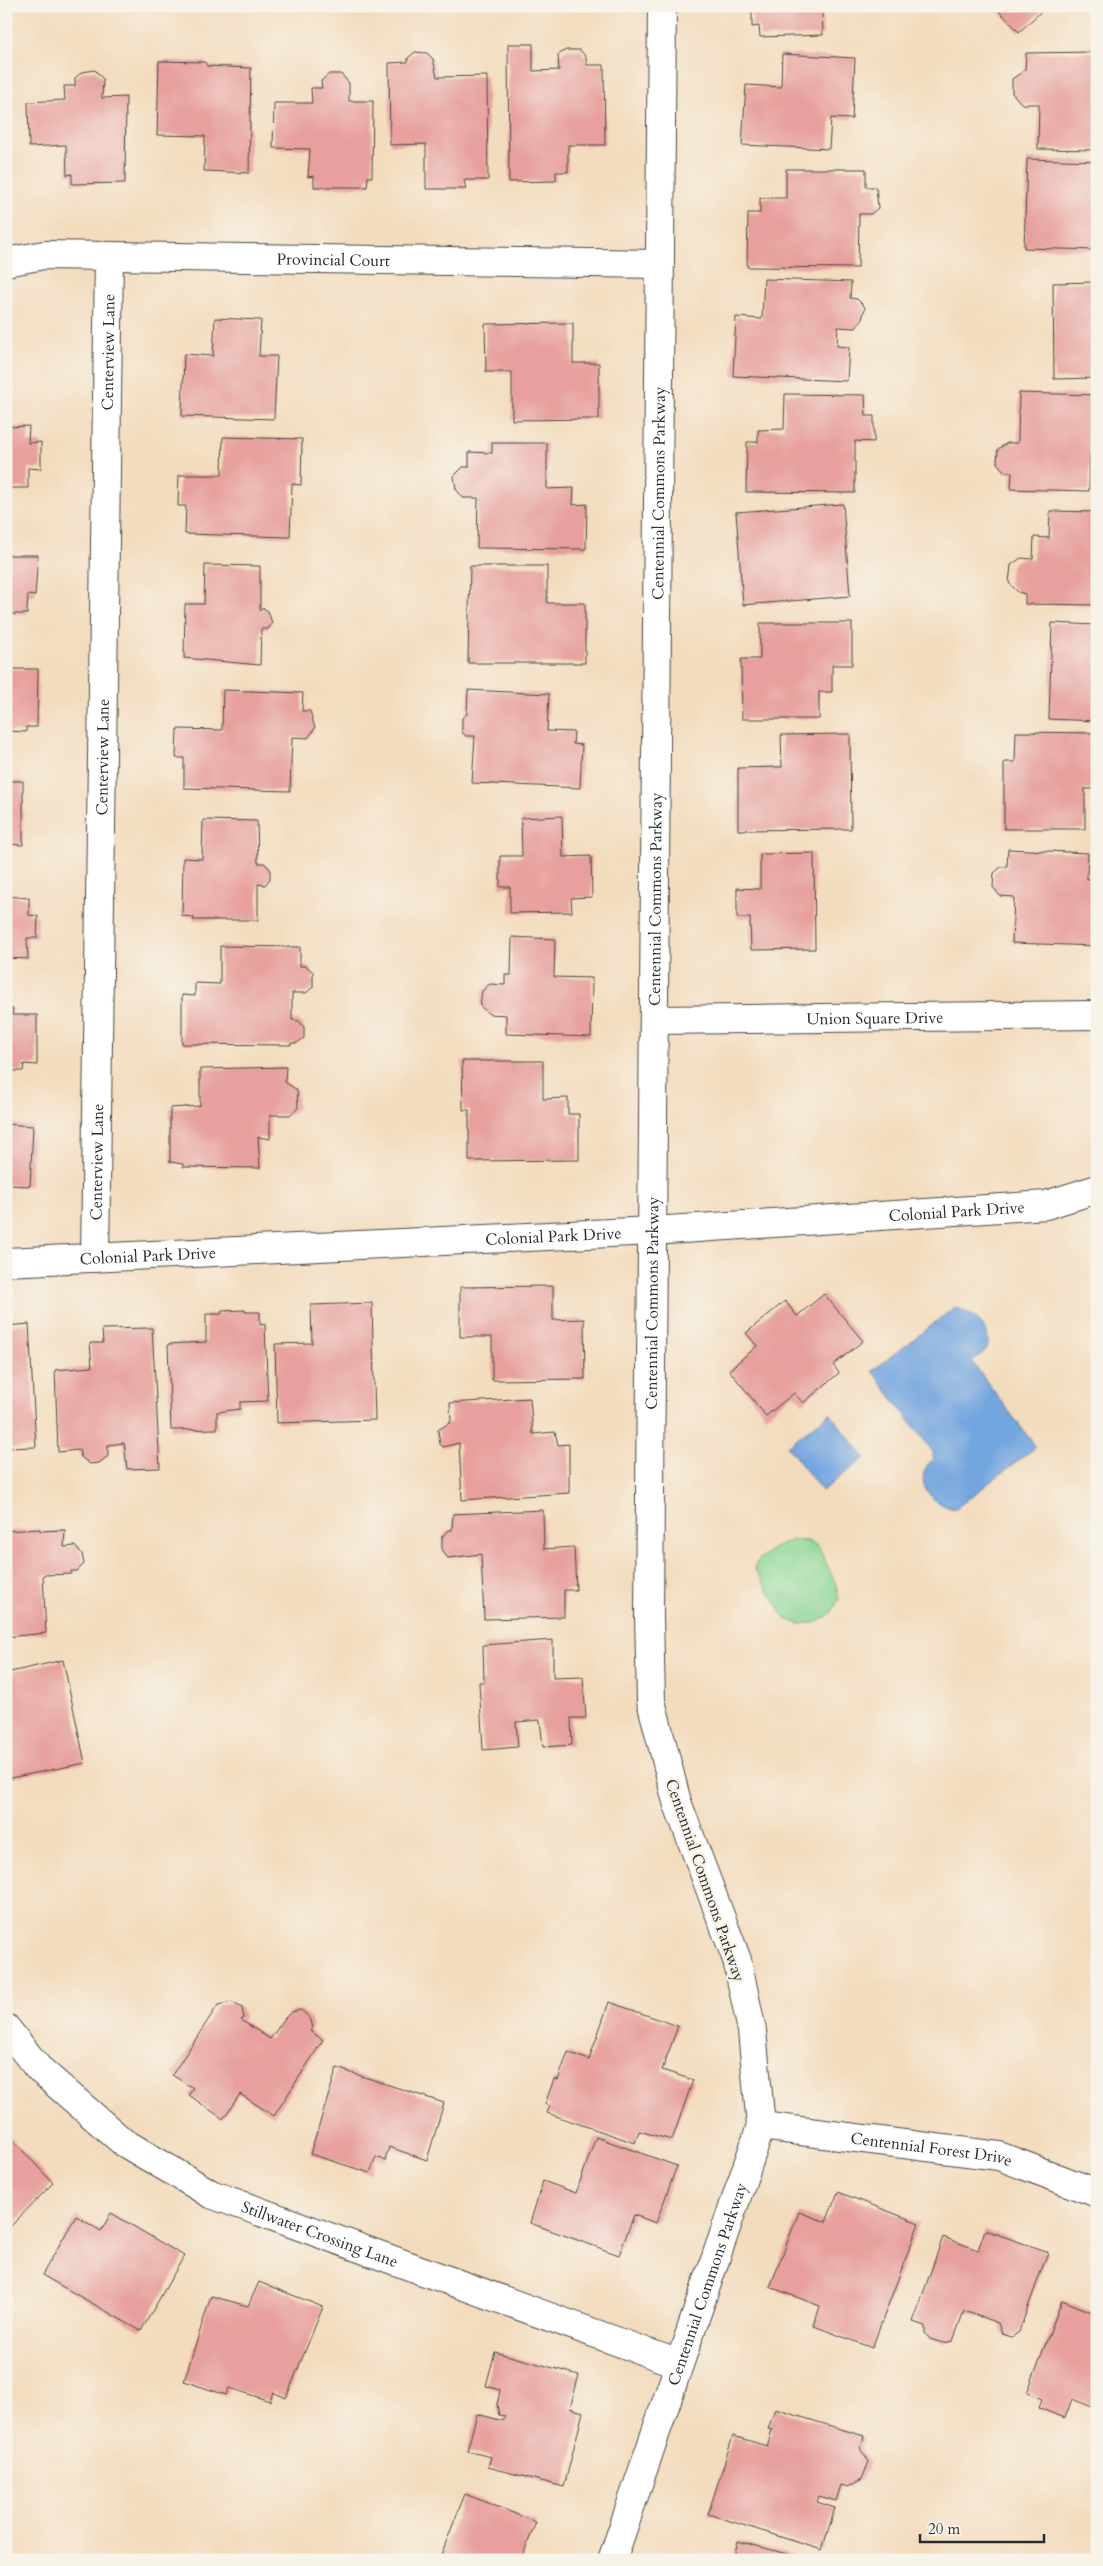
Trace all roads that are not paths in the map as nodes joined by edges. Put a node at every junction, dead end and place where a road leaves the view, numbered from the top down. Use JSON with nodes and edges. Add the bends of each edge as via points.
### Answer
{"nodes":[{"id":1,"x":662,"y":6,"type":"edge"},
{"id":2,"x":109,"y":256,"type":"junction"},
{"id":3,"x":6,"y":262,"type":"edge"},
{"id":4,"x":660,"y":264,"type":"junction"},
{"id":5,"x":1097,"y":1015,"type":"edge"},
{"id":6,"x":654,"y":1020,"type":"junction"},
{"id":7,"x":1097,"y":1190,"type":"edge"},
{"id":8,"x":652,"y":1231,"type":"junction"},
{"id":9,"x":95,"y":1258,"type":"junction"},
{"id":10,"x":6,"y":1262,"type":"edge"},
{"id":11,"x":6,"y":2028,"type":"edge"},
{"id":12,"x":761,"y":2126,"type":"junction"},
{"id":13,"x":1097,"y":2193,"type":"edge"},
{"id":14,"x":679,"y":2364,"type":"junction"},
{"id":15,"x":612,"y":2560,"type":"edge"}],
"edges":[{"from":1,"to":4,"type":"street","name":"Centennial Commons Parkway"},
{"from":2,"to":3,"type":"street","name":"Provincial Court","via":[[44,255]]},
{"from":2,"to":4,"type":"street","name":"Provincial Court"},
{"from":2,"to":9,"type":"street","name":"Centerview Lane"},
{"from":4,"to":6,"type":"street","name":"Centennial Commons Parkway"},
{"from":5,"to":6,"type":"street","name":"Union Square Drive"},
{"from":6,"to":8,"type":"street","name":"Centennial Commons Parkway"},
{"from":7,"to":8,"type":"street","name":"Colonial Park Drive","via":[[1046,1205]]},
{"from":8,"to":9,"type":"street","name":"Colonial Park Drive"},
{"from":8,"to":12,"type":"street","name":"Centennial Commons Parkway","via":[[649,1607],[652,1701],[677,1802],[737,1960],[752,2031]]},
{"from":9,"to":10,"type":"street","name":"Colonial Park Drive"},
{"from":11,"to":14,"type":"street","name":"Stillwater Crossing Lane","via":[[38,2068],[123,2142],[211,2194]]},
{"from":12,"to":13,"type":"street","name":"Centennial Forest Drive","via":[[999,2156]]},
{"from":12,"to":14,"type":"street","name":"Centennial Commons Parkway"},
{"from":14,"to":15,"type":"street","name":"Centennial Commons Parkway"}]}
